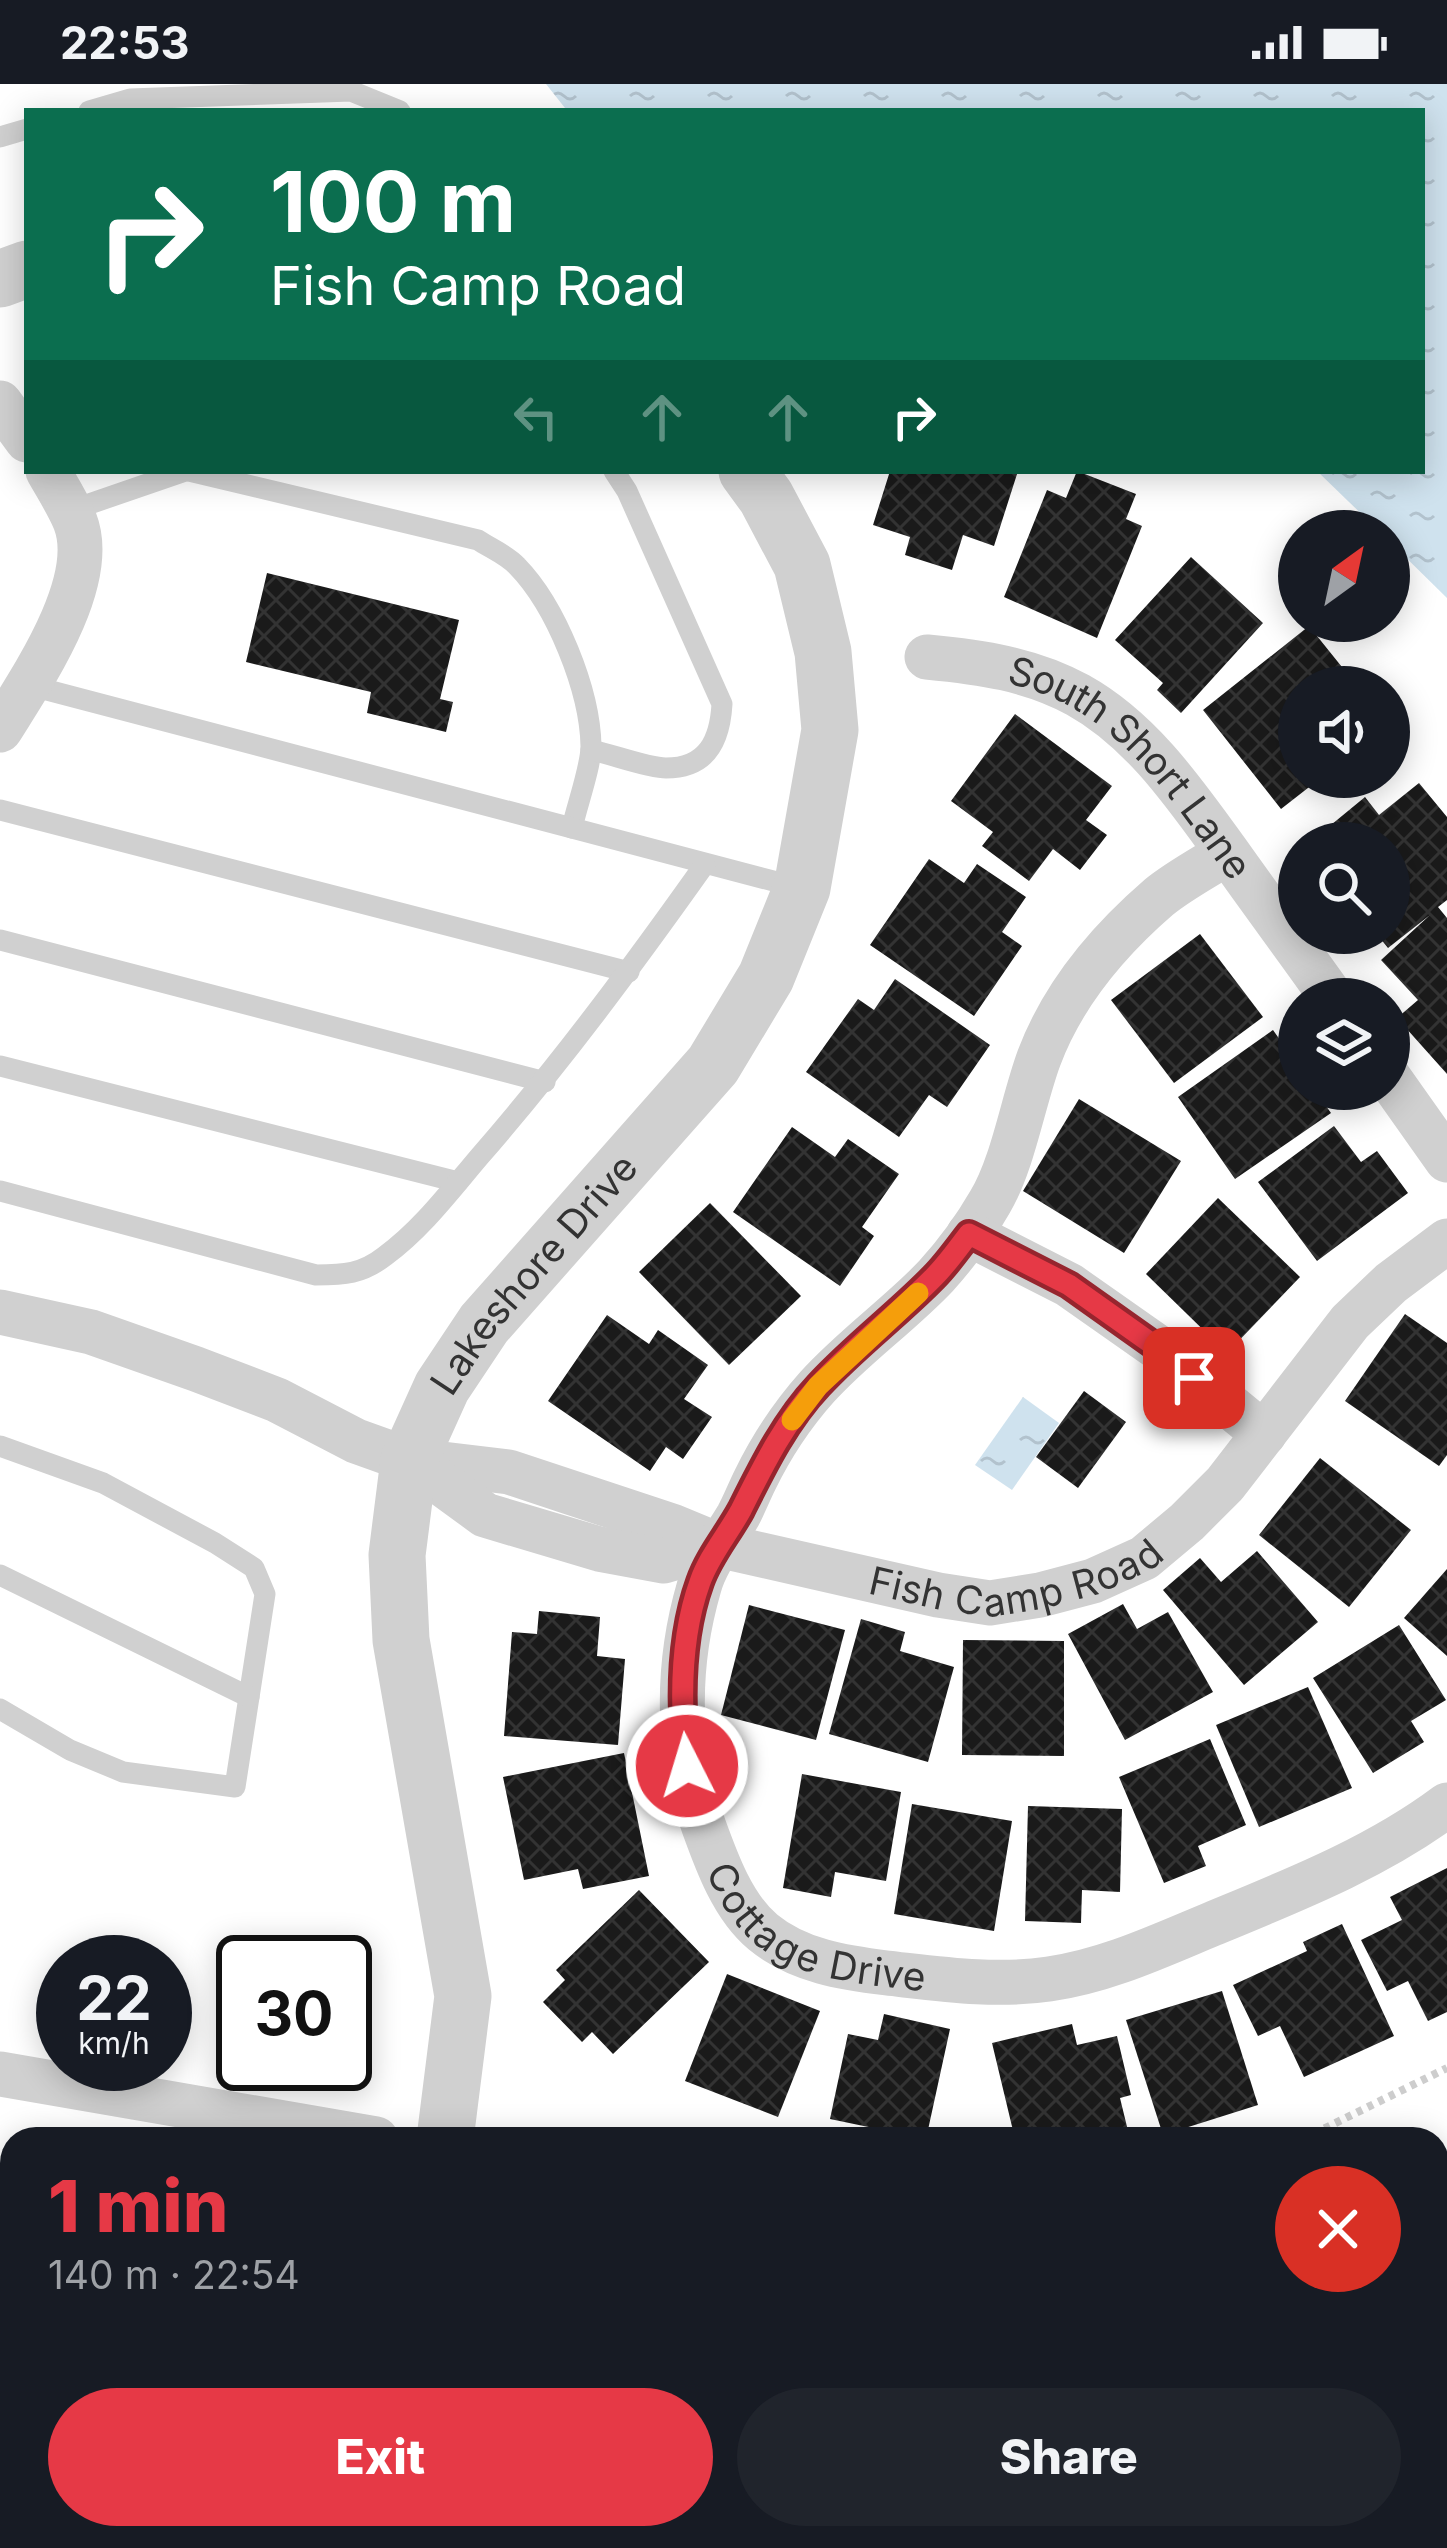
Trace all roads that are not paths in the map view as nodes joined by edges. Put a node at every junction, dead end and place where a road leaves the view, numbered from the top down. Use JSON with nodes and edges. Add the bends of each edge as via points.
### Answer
{"nodes":[{"id":1,"x":99,"y":108,"type":"edge"},
{"id":2,"x":393,"y":108,"type":"edge"},
{"id":3,"x":0,"y":403,"type":"edge"},
{"id":4,"x":24,"y":436,"type":"edge"},
{"id":5,"x":50,"y":474,"type":"edge"},
{"id":6,"x":200,"y":474,"type":"edge"},
{"id":7,"x":616,"y":474,"type":"edge"},
{"id":8,"x":748,"y":474,"type":"edge"},
{"id":9,"x":150,"y":477,"type":"edge"},
{"id":10,"x":69,"y":512,"type":"junction"},
{"id":11,"x":927,"y":657,"type":"dead end"},
{"id":12,"x":28,"y":685,"type":"junction"},
{"id":13,"x":0,"y":730,"type":"edge"},
{"id":14,"x":591,"y":750,"type":"junction"},
{"id":15,"x":0,"y":810,"type":"edge"},
{"id":16,"x":572,"y":828,"type":"junction"},
{"id":17,"x":1228,"y":853,"type":"junction"},
{"id":18,"x":705,"y":864,"type":"junction"},
{"id":19,"x":802,"y":888,"type":"junction"},
{"id":20,"x":0,"y":940,"type":"edge"},
{"id":21,"x":629,"y":972,"type":"junction"},
{"id":22,"x":1318,"y":978,"type":"edge"},
{"id":23,"x":0,"y":1066,"type":"edge"},
{"id":24,"x":545,"y":1082,"type":"junction"},
{"id":25,"x":1410,"y":1108,"type":"edge"},
{"id":26,"x":1447,"y":1160,"type":"edge"},
{"id":27,"x":458,"y":1182,"type":"junction"},
{"id":28,"x":0,"y":1191,"type":"edge"},
{"id":29,"x":969,"y":1234,"type":"junction"},
{"id":30,"x":1447,"y":1241,"type":"edge"},
{"id":31,"x":0,"y":1312,"type":"edge"},
{"id":32,"x":1264,"y":1434,"type":"junction"},
{"id":33,"x":0,"y":1446,"type":"edge"},
{"id":34,"x":409,"y":1460,"type":"junction"},
{"id":35,"x":718,"y":1545,"type":"junction"},
{"id":36,"x":0,"y":1575,"type":"edge"},
{"id":37,"x":249,"y":1697,"type":"junction"},
{"id":38,"x":0,"y":1709,"type":"edge"},
{"id":39,"x":1447,"y":1804,"type":"edge"},
{"id":40,"x":0,"y":2074,"type":"edge"},
{"id":41,"x":307,"y":2127,"type":"edge"},
{"id":42,"x":447,"y":2127,"type":"edge"}],
"edges":[{"from":1,"to":2,"type":"lane","via":[[130,99],[351,91]]},
{"from":3,"to":4,"type":"street"},
{"from":5,"to":10,"type":"street"},
{"from":6,"to":14,"type":"lane","via":[[478,540],[515,563],[570,656]]},
{"from":7,"to":14,"type":"lane","via":[[722,704],[721,727],[712,749],[666,768]]},
{"from":8,"to":19,"type":"street","name":"Lakeshore Drive","via":[[802,565],[824,652],[830,730]]},
{"from":9,"to":10,"type":"lane"},
{"from":10,"to":12,"type":"street","via":[[79,568],[68,611]]},
{"from":11,"to":17,"type":"street","name":"South Short Lane","via":[[986,662],[1081,697],[1128,731]]},
{"from":12,"to":13,"type":"street"},
{"from":12,"to":16,"type":"lane"},
{"from":14,"to":16,"type":"lane"},
{"from":15,"to":21,"type":"lane"},
{"from":16,"to":18,"type":"lane"},
{"from":17,"to":22,"type":"street","name":"South Short Lane"},
{"from":17,"to":29,"type":"street","name":"Cottage Drive","via":[[1163,894],[1068,997],[993,1198]]},
{"from":18,"to":19,"type":"lane"},
{"from":18,"to":21,"type":"lane"},
{"from":19,"to":34,"type":"street","name":"Lakeshore Drive","via":[[766,977],[713,1065],[484,1324],[442,1387]]},
{"from":20,"to":24,"type":"lane"},
{"from":21,"to":24,"type":"lane"},
{"from":23,"to":27,"type":"lane"},
{"from":24,"to":27,"type":"lane"},
{"from":25,"to":26,"type":"street"},
{"from":27,"to":28,"type":"lane","via":[[384,1258],[351,1275],[316,1275]]},
{"from":29,"to":32,"type":"street","via":[[1069,1285]]},
{"from":29,"to":35,"type":"street","name":"Cottage Drive","via":[[938,1274],[818,1386]]},
{"from":30,"to":32,"type":"street","name":"Fish Camp Road","via":[[1350,1322]]},
{"from":31,"to":34,"type":"street","name":"Fish Camp Road","via":[[91,1332],[196,1369]]},
{"from":32,"to":35,"type":"street","name":"Fish Camp Road","via":[[1225,1484],[1144,1558],[1040,1595],[990,1603],[938,1595]]},
{"from":33,"to":37,"type":"lane","via":[[103,1483],[254,1568],[265,1594]]},
{"from":34,"to":35,"type":"street","name":"Fish Camp Road","via":[[508,1472]]},
{"from":34,"to":42,"type":"street","name":"Lakeshore Drive","via":[[397,1555],[401,1640],[463,1996]]},
{"from":35,"to":39,"type":"street","name":"Cottage Drive","via":[[700,1582],[684,1665],[682,1719],[701,1820],[720,1870],[763,1932],[826,1964],[996,1983],[1101,1968],[1386,1846]]},
{"from":36,"to":37,"type":"lane"},
{"from":37,"to":38,"type":"lane","via":[[235,1787],[123,1772]]},
{"from":40,"to":41,"type":"street"}]}
